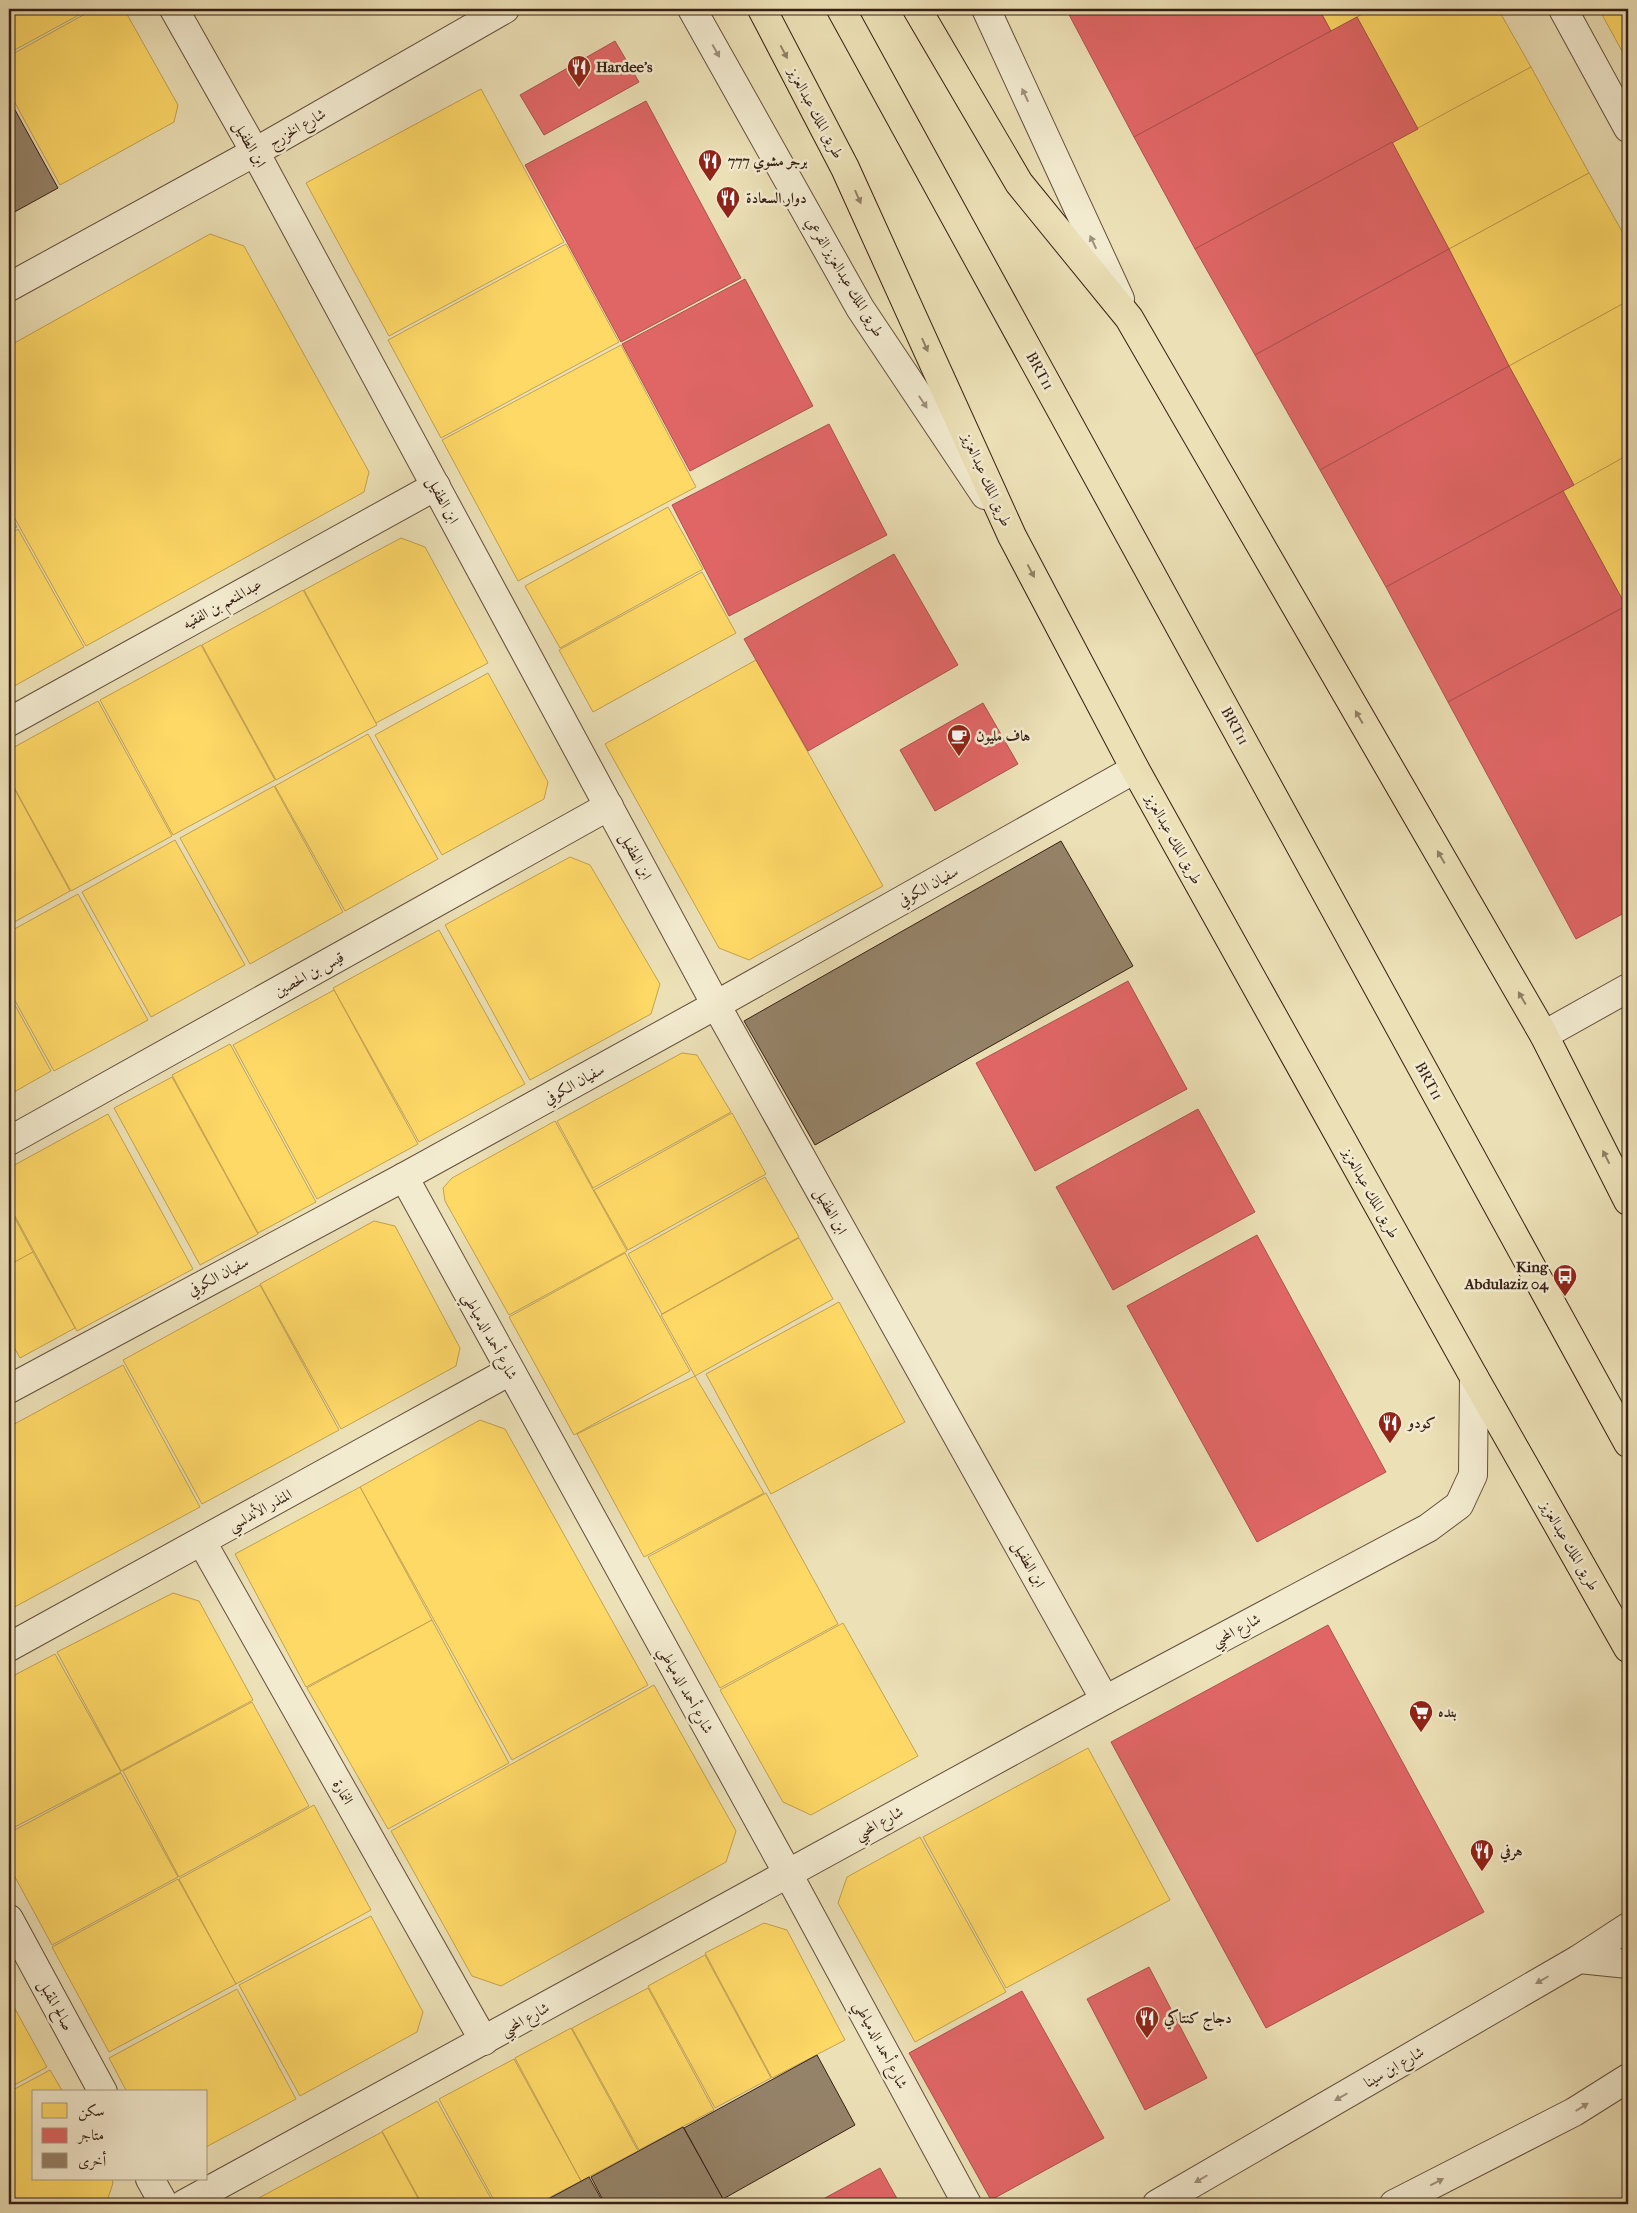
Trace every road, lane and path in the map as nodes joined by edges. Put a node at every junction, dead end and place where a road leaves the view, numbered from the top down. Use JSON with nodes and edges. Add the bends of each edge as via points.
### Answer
{"nodes":[{"id":1,"x":174,"y":9,"type":"edge"},
{"id":2,"x":505,"y":9,"type":"edge"},
{"id":3,"x":692,"y":9,"type":"edge"},
{"id":4,"x":762,"y":9,"type":"edge"},
{"id":5,"x":841,"y":9,"type":"edge"},
{"id":6,"x":917,"y":9,"type":"edge"},
{"id":7,"x":986,"y":9,"type":"edge"},
{"id":8,"x":1563,"y":9,"type":"edge"},
{"id":9,"x":1628,"y":128,"type":"edge"},
{"id":10,"x":254,"y":152,"type":"junction"},
{"id":11,"x":9,"y":287,"type":"edge"},
{"id":12,"x":1128,"y":318,"type":"junction"},
{"id":13,"x":436,"y":486,"type":"junction"},
{"id":14,"x":1012,"y":536,"type":"junction"},
{"id":15,"x":9,"y":722,"type":"edge"},
{"id":16,"x":1135,"y":769,"type":"junction"},
{"id":17,"x":609,"y":806,"type":"junction"},
{"id":18,"x":1628,"y":988,"type":"edge"},
{"id":19,"x":716,"y":1006,"type":"junction"},
{"id":20,"x":1544,"y":1035,"type":"junction"},
{"id":21,"x":9,"y":1141,"type":"edge"},
{"id":22,"x":404,"y":1177,"type":"junction"},
{"id":23,"x":1628,"y":1201,"type":"edge"},
{"id":24,"x":510,"y":1372,"type":"junction"},
{"id":25,"x":1474,"y":1377,"type":"junction"},
{"id":26,"x":9,"y":1389,"type":"edge"},
{"id":27,"x":1628,"y":1444,"type":"edge"},
{"id":28,"x":202,"y":1542,"type":"junction"},
{"id":29,"x":9,"y":1648,"type":"edge"},
{"id":30,"x":1628,"y":1648,"type":"edge"},
{"id":31,"x":1105,"y":1700,"type":"junction"},
{"id":32,"x":787,"y":1872,"type":"junction"},
{"id":33,"x":9,"y":1919,"type":"edge"},
{"id":34,"x":1628,"y":1927,"type":"edge"},
{"id":35,"x":1579,"y":1959,"type":"junction"},
{"id":36,"x":1628,"y":1964,"type":"edge"},
{"id":37,"x":484,"y":2041,"type":"junction"},
{"id":38,"x":1628,"y":2078,"type":"edge"},
{"id":39,"x":102,"y":2090,"type":"edge"},
{"id":40,"x":151,"y":2180,"type":"edge"},
{"id":41,"x":164,"y":2204,"type":"edge"},
{"id":42,"x":184,"y":2204,"type":"edge"},
{"id":43,"x":967,"y":2204,"type":"edge"},
{"id":44,"x":1157,"y":2204,"type":"edge"},
{"id":45,"x":1394,"y":2204,"type":"edge"}],
"edges":[{"from":1,"to":10,"type":"street","name":"ابن الطفيل"},
{"from":2,"to":10,"type":"street","name":"شارع الخزرج"},
{"from":3,"to":14,"type":"street","name":"طريق الملك عبدالعزيز الفرعي","one_way":true,"via":[[860,308]]},
{"from":4,"to":14,"type":"main road","name":"طريق الملك عبدالعزيز","one_way":true,"via":[[845,168]]},
{"from":5,"to":27,"type":"main road","name":"BRT11"},
{"from":6,"to":12,"type":"main road","via":[[1019,183]]},
{"from":12,"to":7,"type":"street","one_way":true},
{"from":8,"to":9,"type":"street"},
{"from":10,"to":11,"type":"street","name":"شارع الخزرج"},
{"from":10,"to":13,"type":"street","name":"ابن الطفيل"},
{"from":20,"to":12,"type":"main road","one_way":true},
{"from":13,"to":15,"type":"street","name":"عبدالمنعم بن الفقيه"},
{"from":13,"to":17,"type":"street","name":"ابن الطفيل"},
{"from":14,"to":16,"type":"main road","name":"طريق الملك عبدالعزيز","one_way":true},
{"from":16,"to":19,"type":"street","name":"سفيان الكوفي"},
{"from":16,"to":25,"type":"main road","name":"طريق الملك عبدالعزيز"},
{"from":17,"to":19,"type":"street","name":"ابن الطفيل"},
{"from":17,"to":21,"type":"street","name":"قيس بن الحصين"},
{"from":18,"to":20,"type":"street"},
{"from":19,"to":22,"type":"street","name":"سفيان الكوفي"},
{"from":19,"to":31,"type":"street","name":"ابن الطفيل"},
{"from":23,"to":20,"type":"main road","one_way":true},
{"from":22,"to":24,"type":"street","name":"شارع أحمد الدمياطي"},
{"from":22,"to":26,"type":"street","name":"سفيان الكوفي"},
{"from":24,"to":28,"type":"street","name":"المنذر الأندلسي"},
{"from":24,"to":32,"type":"street","name":"شارع أحمد الدمياطي"},
{"from":25,"to":30,"type":"main road","name":"طريق الملك عبدالعزيز"},
{"from":25,"to":31,"type":"street","name":"شارع المحبي","via":[[1473,1475],[1459,1505],[1428,1528]]},
{"from":28,"to":29,"type":"street","name":"المنذر الأندلسي"},
{"from":28,"to":37,"type":"street","name":"النمارة"},
{"from":31,"to":32,"type":"street","name":"شارع المحبي"},
{"from":32,"to":37,"type":"street","name":"شارع المحبي"},
{"from":32,"to":43,"type":"street","name":"شارع أحمد الدمياطي"},
{"from":33,"to":39,"type":"street","name":"صالح المقبل"},
{"from":34,"to":35,"type":"street","name":"شارع ابن سينا"},
{"from":35,"to":36,"type":"street"},
{"from":35,"to":44,"type":"street","name":"شارع ابن سينا","one_way":true},
{"from":37,"to":42,"type":"street","name":"شارع المحبي"},
{"from":45,"to":38,"type":"street","one_way":true,"via":[[1574,2112]]},
{"from":40,"to":41,"type":"street"}]}
